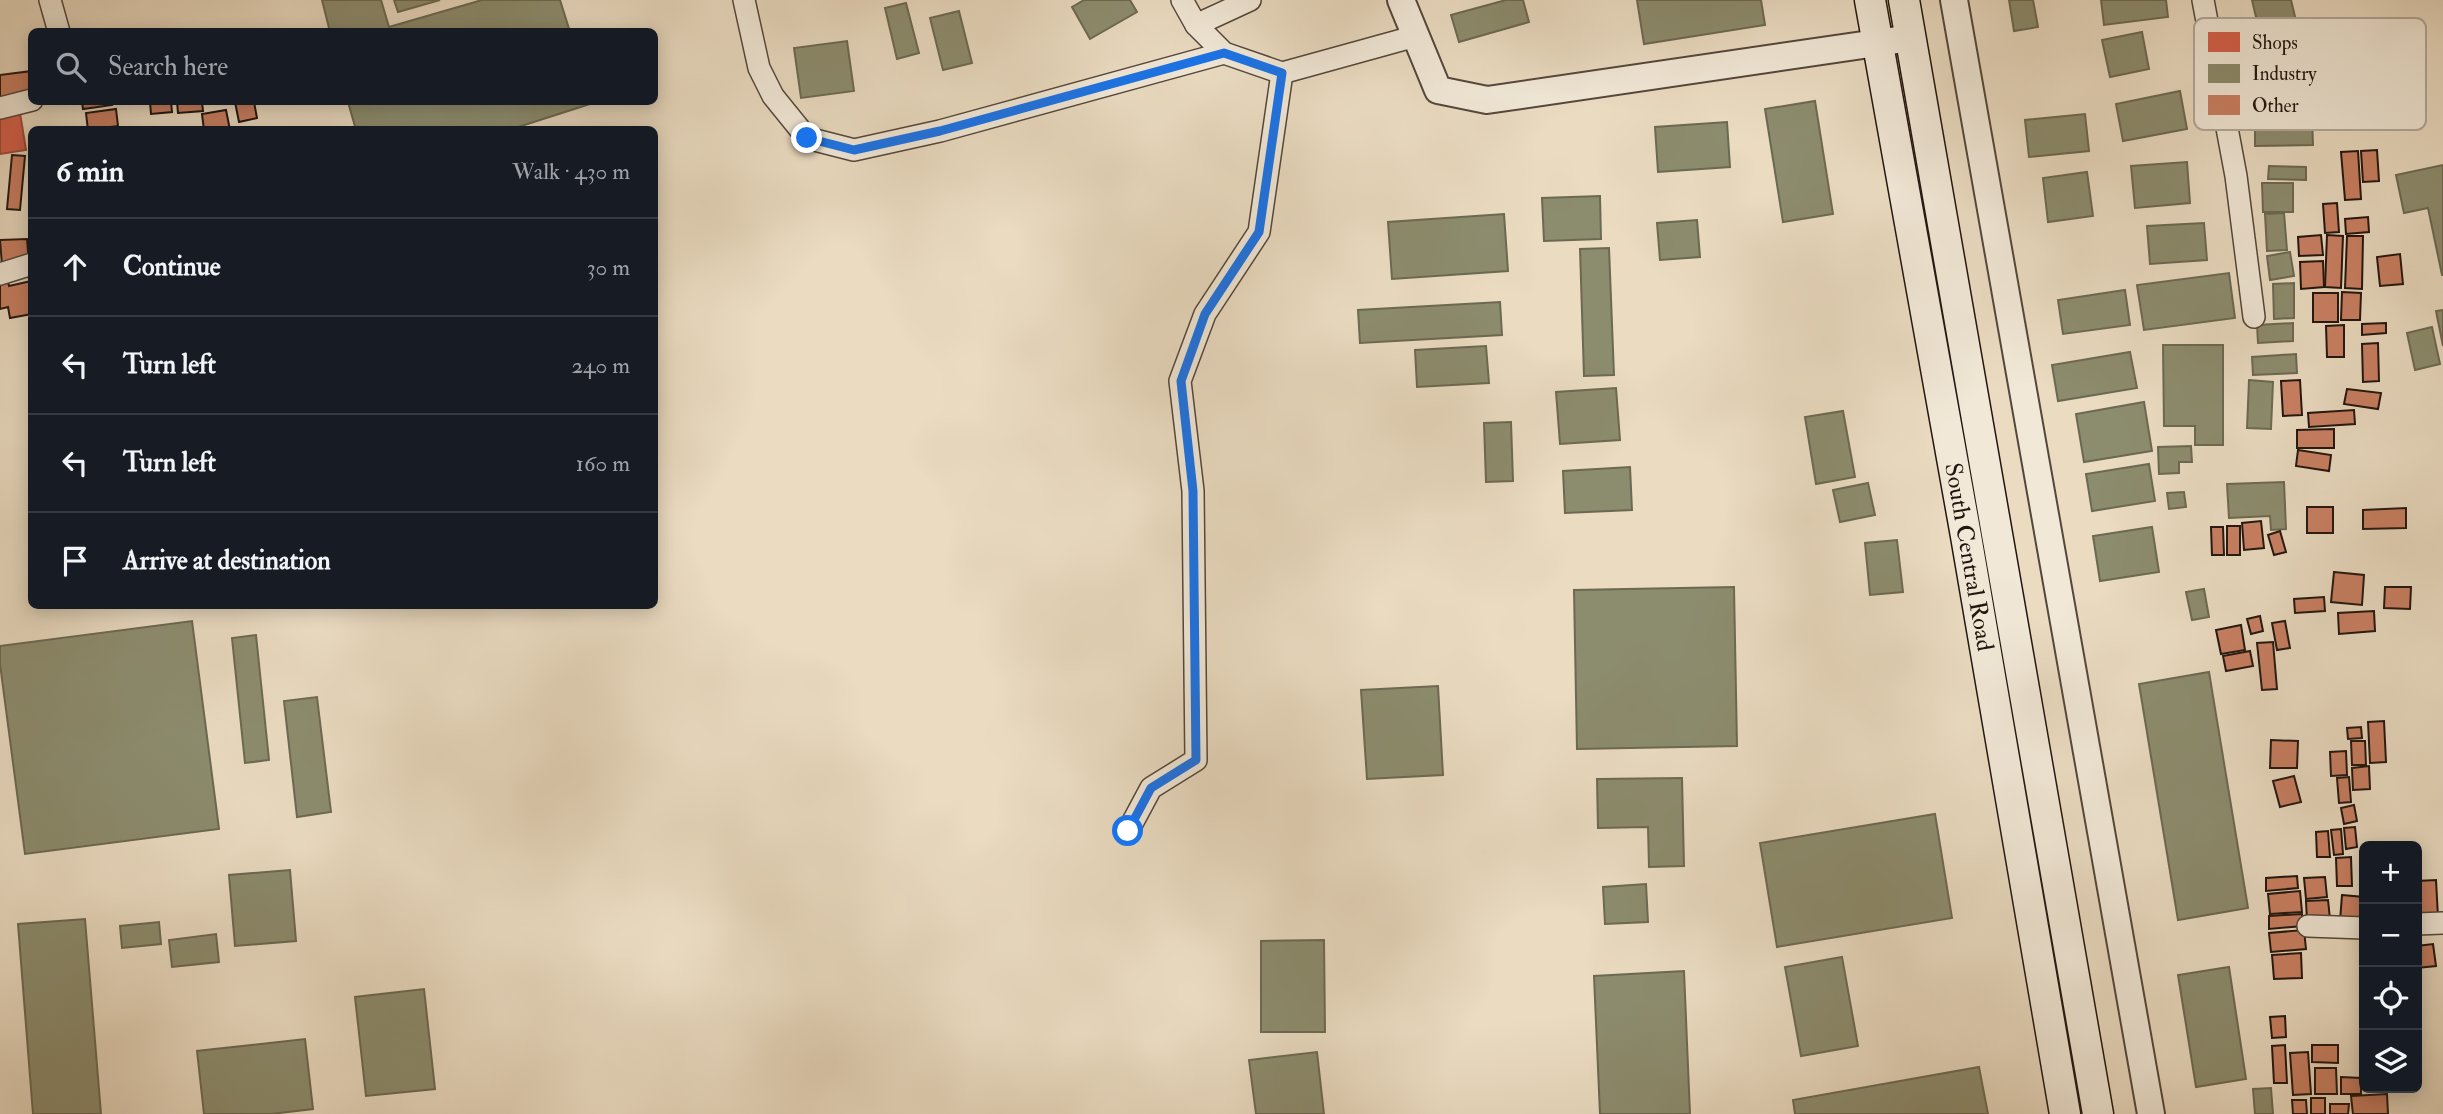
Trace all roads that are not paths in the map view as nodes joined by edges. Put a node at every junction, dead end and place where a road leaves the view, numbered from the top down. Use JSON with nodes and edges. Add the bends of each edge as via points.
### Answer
{"nodes":[{"id":1,"x":50,"y":0,"type":"edge"},
{"id":2,"x":744,"y":0,"type":"edge"},
{"id":3,"x":1182,"y":0,"type":"edge"},
{"id":4,"x":1250,"y":0,"type":"edge"},
{"id":5,"x":1401,"y":0,"type":"edge"},
{"id":6,"x":1870,"y":0,"type":"edge"},
{"id":7,"x":1904,"y":0,"type":"edge"},
{"id":8,"x":1954,"y":0,"type":"edge"},
{"id":9,"x":2203,"y":0,"type":"edge"},
{"id":10,"x":2206,"y":18,"type":"edge"},
{"id":11,"x":1196,"y":25,"type":"junction"},
{"id":12,"x":58,"y":28,"type":"edge"},
{"id":13,"x":1416,"y":36,"type":"junction"},
{"id":14,"x":1911,"y":38,"type":"junction"},
{"id":15,"x":1877,"y":44,"type":"junction"},
{"id":16,"x":1224,"y":53,"type":"junction"},
{"id":17,"x":1282,"y":73,"type":"junction"},
{"id":18,"x":28,"y":101,"type":"edge"},
{"id":19,"x":0,"y":108,"type":"edge"},
{"id":20,"x":2227,"y":130,"type":"edge"},
{"id":21,"x":28,"y":265,"type":"edge"},
{"id":22,"x":0,"y":274,"type":"edge"},
{"id":23,"x":2254,"y":317,"type":"dead end"},
{"id":24,"x":1128,"y":831,"type":"dead end"},
{"id":25,"x":2051,"y":838,"type":"junction"},
{"id":26,"x":2019,"y":843,"type":"junction"},
{"id":27,"x":2443,"y":923,"type":"edge"},
{"id":28,"x":2422,"y":924,"type":"edge"},
{"id":29,"x":2308,"y":926,"type":"dead end"},
{"id":30,"x":2359,"y":928,"type":"edge"},
{"id":31,"x":2065,"y":1114,"type":"edge"},
{"id":32,"x":2098,"y":1114,"type":"edge"},
{"id":33,"x":2151,"y":1114,"type":"edge"}],
"edges":[{"from":1,"to":12,"type":"street"},
{"from":2,"to":16,"type":"street","via":[[759,68],[773,96],[807,138],[854,150]]},
{"from":3,"to":11,"type":"street"},
{"from":4,"to":11,"type":"street"},
{"from":5,"to":13,"type":"street"},
{"from":6,"to":15,"type":"main road","name":"South Central Road"},
{"from":7,"to":14,"type":"main road","name":"South Central Road"},
{"from":8,"to":33,"type":"street"},
{"from":9,"to":10,"type":"street"},
{"from":11,"to":16,"type":"street"},
{"from":13,"to":15,"type":"street","via":[[1438,90],[1487,100]]},
{"from":13,"to":17,"type":"street"},
{"from":14,"to":15,"type":"street"},
{"from":14,"to":25,"type":"main road","name":"South Central Road"},
{"from":15,"to":26,"type":"main road","name":"South Central Road"},
{"from":16,"to":17,"type":"street"},
{"from":17,"to":24,"type":"street","via":[[1259,232],[1205,314],[1181,381],[1193,491],[1196,760],[1151,788]]},
{"from":18,"to":19,"type":"street"},
{"from":20,"to":23,"type":"street"},
{"from":21,"to":22,"type":"street"},
{"from":25,"to":26,"type":"main road"},
{"from":25,"to":32,"type":"main road","name":"South Central Road"},
{"from":26,"to":31,"type":"main road","name":"South Central Road"},
{"from":27,"to":28,"type":"street"},
{"from":29,"to":30,"type":"street"}]}
